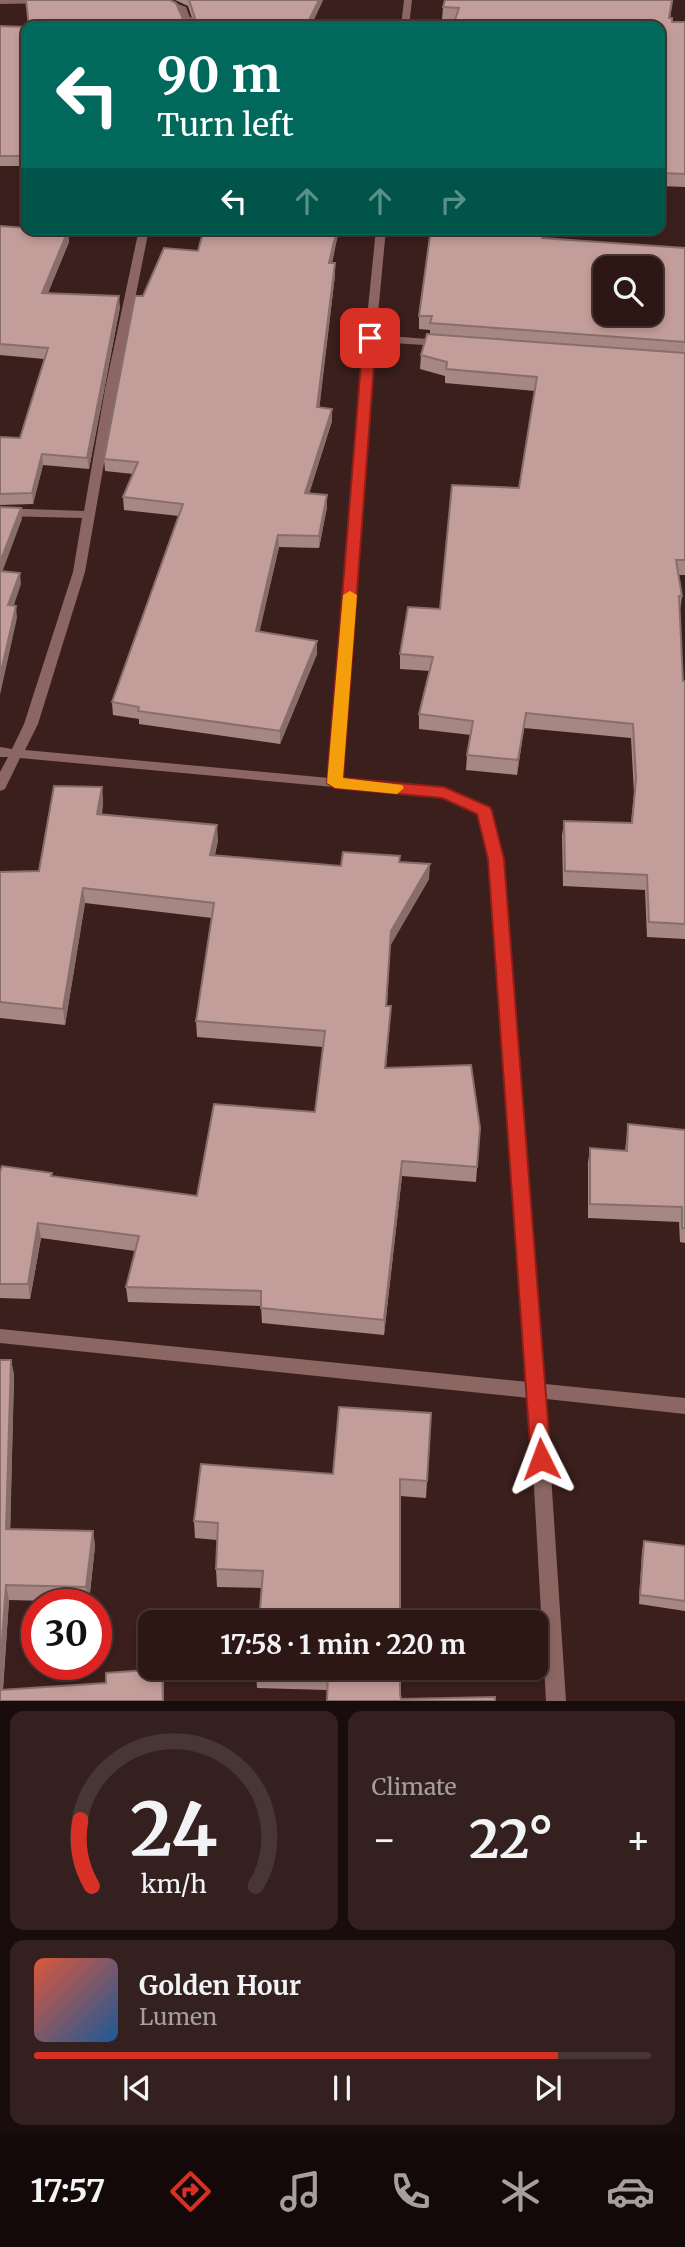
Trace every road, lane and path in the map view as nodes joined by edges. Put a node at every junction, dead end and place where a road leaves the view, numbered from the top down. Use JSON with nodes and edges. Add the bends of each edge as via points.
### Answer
{"nodes":[{"id":1,"x":56,"y":0,"type":"edge"},
{"id":2,"x":130,"y":0,"type":"edge"},
{"id":3,"x":408,"y":0,"type":"edge"},
{"id":4,"x":0,"y":1,"type":"edge"},
{"id":5,"x":187,"y":21,"type":"edge"},
{"id":6,"x":406,"y":21,"type":"edge"},
{"id":7,"x":143,"y":235,"type":"edge"},
{"id":8,"x":380,"y":235,"type":"edge"},
{"id":9,"x":370,"y":338,"type":"junction"},
{"id":10,"x":452,"y":344,"type":"edge"},
{"id":11,"x":0,"y":512,"type":"edge"},
{"id":12,"x":89,"y":514,"type":"junction"},
{"id":13,"x":0,"y":752,"type":"edge"},
{"id":14,"x":18,"y":753,"type":"junction"},
{"id":15,"x":335,"y":783,"type":"junction"},
{"id":16,"x":0,"y":786,"type":"edge"},
{"id":17,"x":0,"y":1336,"type":"edge"},
{"id":18,"x":537,"y":1392,"type":"junction"},
{"id":19,"x":685,"y":1406,"type":"edge"},
{"id":20,"x":556,"y":1701,"type":"edge"}],
"edges":[{"from":1,"to":4,"type":"street"},
{"from":2,"to":5,"type":"street","via":[[168,3],[183,9]]},
{"from":3,"to":6,"type":"street"},
{"from":7,"to":12,"type":"street"},
{"from":8,"to":9,"type":"street"},
{"from":9,"to":10,"type":"street"},
{"from":9,"to":15,"type":"street"},
{"from":11,"to":12,"type":"street"},
{"from":12,"to":14,"type":"street","via":[[79,572]]},
{"from":13,"to":14,"type":"street"},
{"from":14,"to":15,"type":"street"},
{"from":14,"to":16,"type":"street"},
{"from":15,"to":18,"type":"street","via":[[444,793],[484,811],[496,859]]},
{"from":17,"to":18,"type":"street"},
{"from":18,"to":19,"type":"street"},
{"from":18,"to":20,"type":"street"}]}
